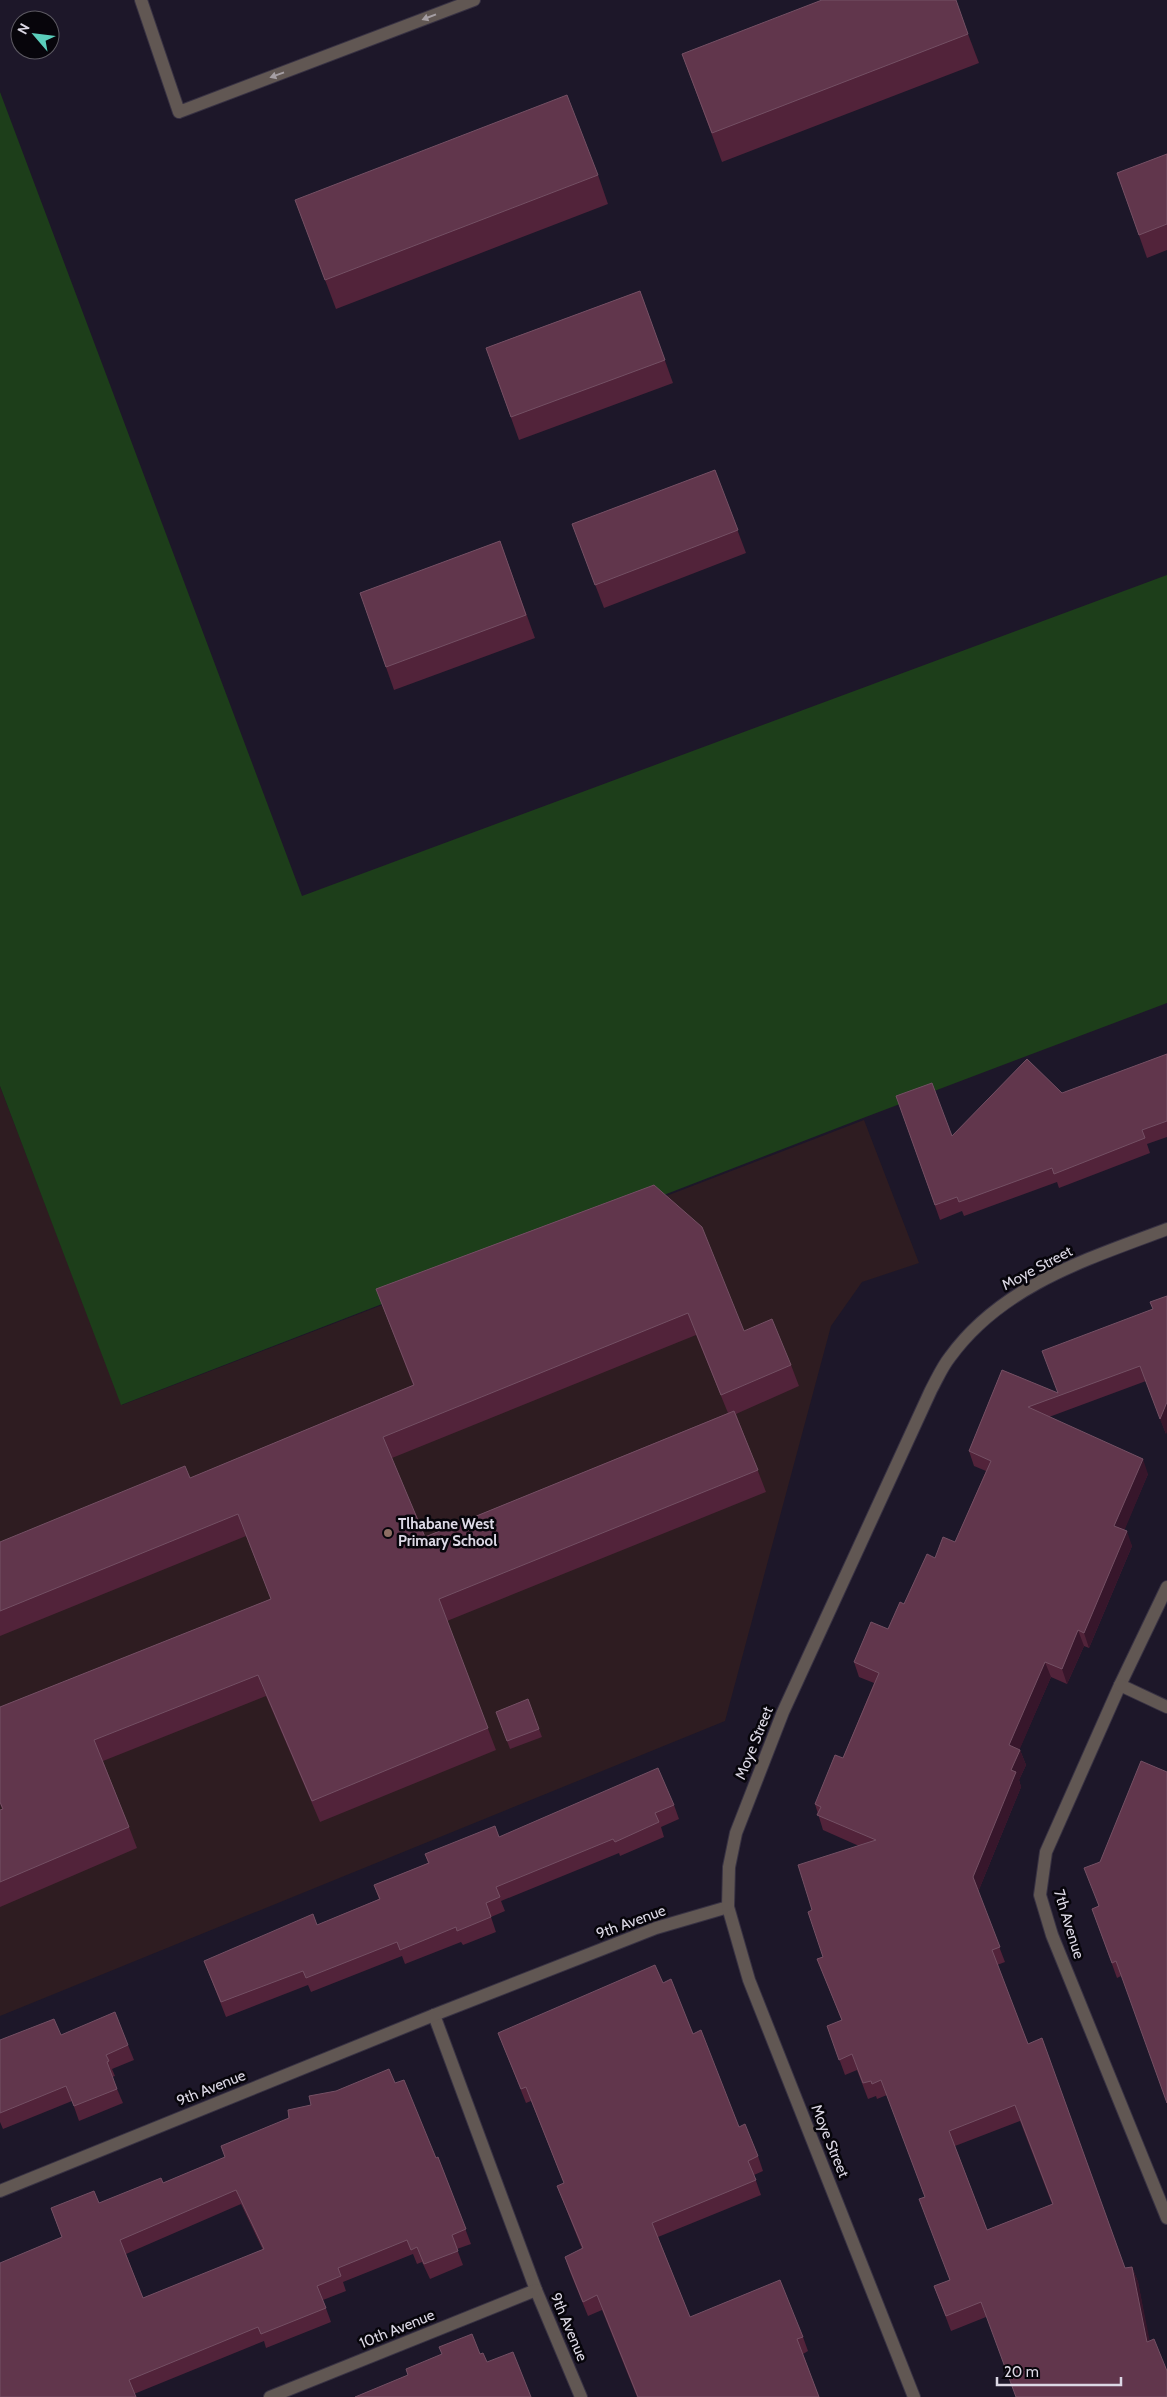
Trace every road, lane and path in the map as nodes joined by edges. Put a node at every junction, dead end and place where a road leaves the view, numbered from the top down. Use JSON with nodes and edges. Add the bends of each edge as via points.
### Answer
{"nodes":[{"id":1,"x":141,"y":0,"type":"edge"},
{"id":2,"x":474,"y":0,"type":"edge"},
{"id":3,"x":1167,"y":1228,"type":"edge"},
{"id":4,"x":1167,"y":1587,"type":"edge"},
{"id":5,"x":1120,"y":1685,"type":"junction"},
{"id":6,"x":1167,"y":1707,"type":"edge"},
{"id":7,"x":728,"y":1907,"type":"junction"},
{"id":8,"x":434,"y":2015,"type":"junction"},
{"id":9,"x":0,"y":2191,"type":"edge"},
{"id":10,"x":1167,"y":2218,"type":"edge"},
{"id":11,"x":536,"y":2290,"type":"junction"},
{"id":12,"x":270,"y":2397,"type":"edge"},
{"id":13,"x":581,"y":2397,"type":"edge"},
{"id":14,"x":914,"y":2397,"type":"edge"}],
"edges":[{"from":2,"to":1,"type":"street","one_way":true,"via":[[179,112]]},
{"from":3,"to":7,"type":"street","name":"Moye Street","via":[[1060,1270],[1017,1294],[981,1322],[949,1357],[783,1712],[736,1833],[729,1867]]},
{"from":4,"to":5,"type":"street","name":"7th Avenue"},
{"from":5,"to":6,"type":"street"},
{"from":5,"to":10,"type":"street","name":"7th Avenue","via":[[1046,1852],[1040,1895],[1052,1935]]},
{"from":7,"to":8,"type":"street","name":"9th Avenue","via":[[656,1928]]},
{"from":7,"to":14,"type":"street","name":"Moye Street","via":[[749,1980]]},
{"from":8,"to":9,"type":"street","name":"9th Avenue"},
{"from":8,"to":11,"type":"street","name":"9th Avenue"},
{"from":11,"to":12,"type":"street","name":"10th Avenue"},
{"from":11,"to":13,"type":"street","name":"9th Avenue"}]}
